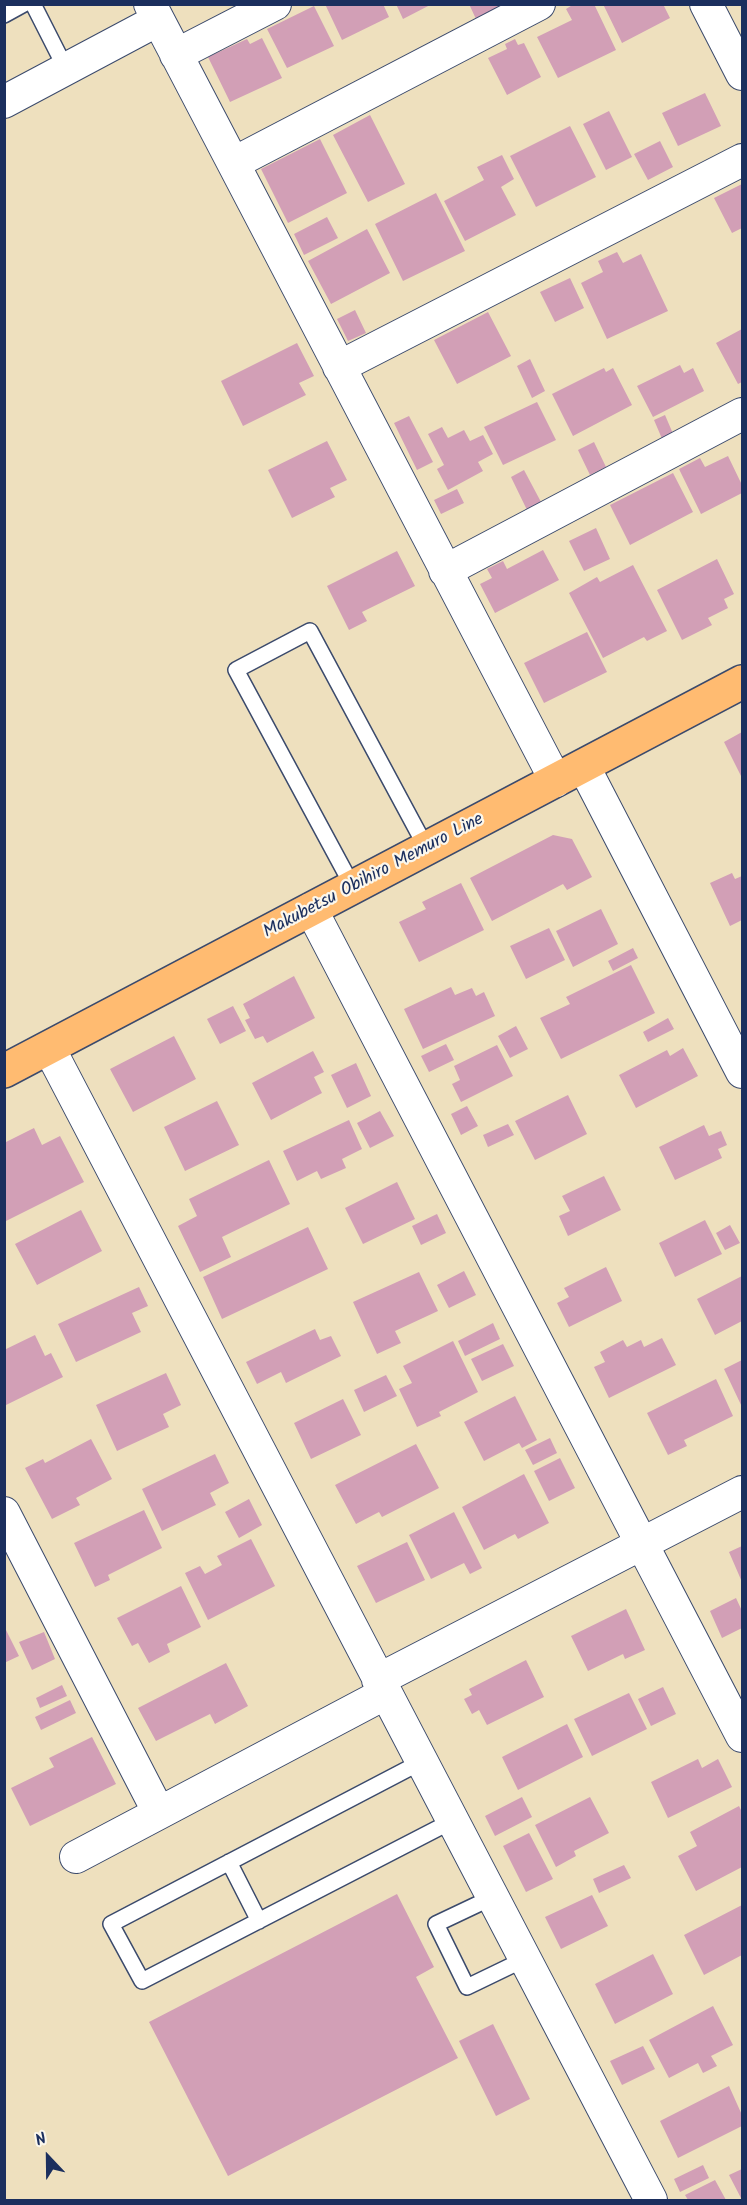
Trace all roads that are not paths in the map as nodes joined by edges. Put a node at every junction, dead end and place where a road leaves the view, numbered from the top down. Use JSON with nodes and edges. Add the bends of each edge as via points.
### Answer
{"nodes":[{"id":1,"x":24,"y":4,"type":"edge"},
{"id":2,"x":33,"y":4,"type":"edge"},
{"id":3,"x":275,"y":4,"type":"edge"},
{"id":4,"x":539,"y":4,"type":"edge"},
{"id":5,"x":706,"y":4,"type":"edge"},
{"id":6,"x":154,"y":12,"type":"edge"},
{"id":7,"x":4,"y":15,"type":"edge"},
{"id":8,"x":176,"y":55,"type":"junction"},
{"id":9,"x":66,"y":69,"type":"junction"},
{"id":10,"x":742,"y":74,"type":"edge"},
{"id":11,"x":4,"y":102,"type":"edge"},
{"id":12,"x":742,"y":160,"type":"edge"},
{"id":13,"x":234,"y":163,"type":"junction"},
{"id":14,"x":339,"y":367,"type":"junction"},
{"id":15,"x":742,"y":414,"type":"edge"},
{"id":16,"x":445,"y":571,"type":"junction"},
{"id":17,"x":742,"y":682,"type":"edge"},
{"id":18,"x":584,"y":767,"type":"junction"},
{"id":19,"x":556,"y":782,"type":"junction"},
{"id":20,"x":427,"y":849,"type":"junction"},
{"id":21,"x":353,"y":887,"type":"junction"},
{"id":22,"x":311,"y":909,"type":"junction"},
{"id":23,"x":49,"y":1048,"type":"junction"},
{"id":24,"x":4,"y":1071,"type":"edge"},
{"id":25,"x":742,"y":1072,"type":"edge"},
{"id":26,"x":742,"y":1492,"type":"edge"},
{"id":27,"x":4,"y":1513,"type":"edge"},
{"id":28,"x":641,"y":1543,"type":"junction"},
{"id":29,"x":382,"y":1687,"type":"junction"},
{"id":30,"x":742,"y":1736,"type":"edge"},
{"id":31,"x":422,"y":1762,"type":"junction"},
{"id":32,"x":159,"y":1812,"type":"junction"},
{"id":33,"x":452,"y":1821,"type":"junction"},
{"id":34,"x":76,"y":1857,"type":"dead end"},
{"id":35,"x":230,"y":1862,"type":"junction"},
{"id":36,"x":493,"y":1897,"type":"junction"},
{"id":37,"x":259,"y":1921,"type":"junction"},
{"id":38,"x":525,"y":1959,"type":"junction"},
{"id":39,"x":651,"y":2200,"type":"edge"}],
"edges":[{"from":1,"to":7,"type":"lane"},
{"from":2,"to":9,"type":"lane"},
{"from":3,"to":8,"type":"street"},
{"from":4,"to":13,"type":"street"},
{"from":5,"to":10,"type":"street"},
{"from":6,"to":8,"type":"street"},
{"from":6,"to":9,"type":"street"},
{"from":8,"to":13,"type":"street"},
{"from":9,"to":11,"type":"street"},
{"from":12,"to":14,"type":"street"},
{"from":13,"to":14,"type":"street"},
{"from":14,"to":16,"type":"street"},
{"from":15,"to":16,"type":"street"},
{"from":16,"to":19,"type":"street"},
{"from":17,"to":18,"type":"main road","name":"Makubetsu Obihiro Memuro Line"},
{"from":18,"to":19,"type":"main road","name":"Makubetsu Obihiro Memuro Line"},
{"from":18,"to":25,"type":"street"},
{"from":19,"to":20,"type":"main road","name":"Makubetsu Obihiro Memuro Line"},
{"from":20,"to":21,"type":"main road","name":"Makubetsu Obihiro Memuro Line"},
{"from":20,"to":21,"type":"lane","via":[[310,631],[299,636],[236,670]]},
{"from":21,"to":22,"type":"main road","name":"Makubetsu Obihiro Memuro Line"},
{"from":22,"to":23,"type":"main road","name":"Makubetsu Obihiro Memuro Line"},
{"from":22,"to":28,"type":"street"},
{"from":23,"to":24,"type":"main road","name":"Makubetsu Obihiro Memuro Line"},
{"from":23,"to":29,"type":"street"},
{"from":26,"to":28,"type":"street"},
{"from":27,"to":32,"type":"street"},
{"from":28,"to":29,"type":"street"},
{"from":28,"to":30,"type":"street"},
{"from":29,"to":31,"type":"street"},
{"from":29,"to":32,"type":"street"},
{"from":31,"to":33,"type":"street"},
{"from":31,"to":35,"type":"lane"},
{"from":32,"to":34,"type":"street"},
{"from":33,"to":36,"type":"street"},
{"from":33,"to":37,"type":"lane"},
{"from":35,"to":37,"type":"lane"},
{"from":35,"to":37,"type":"lane","via":[[111,1924],[142,1981]]},
{"from":36,"to":38,"type":"street"},
{"from":36,"to":38,"type":"lane","via":[[436,1924],[467,1987]]},
{"from":38,"to":39,"type":"street"}]}
